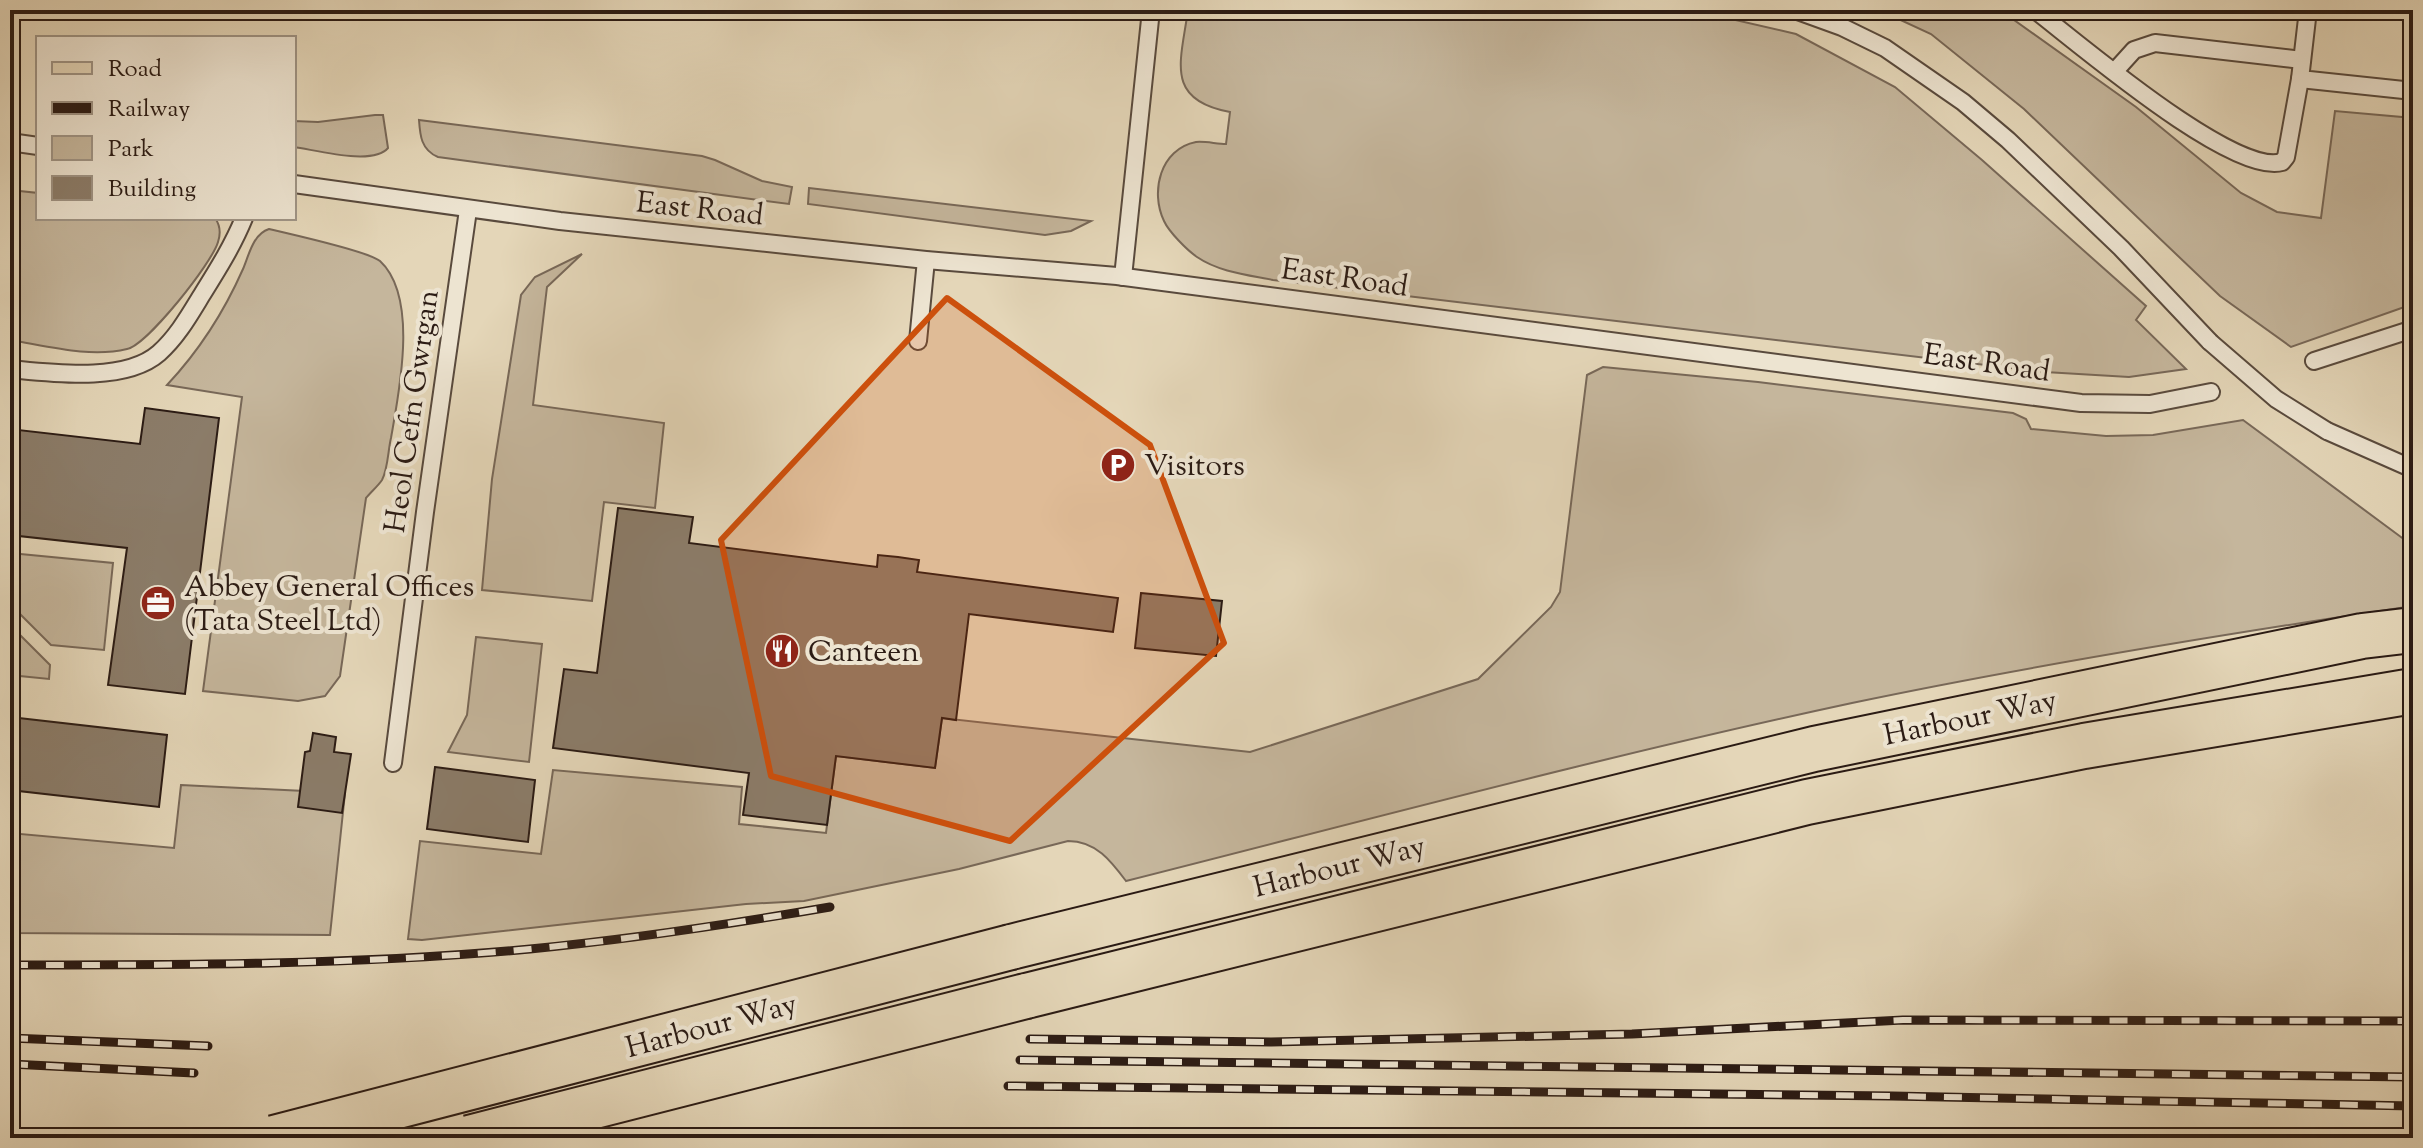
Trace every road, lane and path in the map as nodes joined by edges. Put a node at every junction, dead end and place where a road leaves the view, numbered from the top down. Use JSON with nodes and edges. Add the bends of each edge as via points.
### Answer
{"nodes":[{"id":1,"x":1151,"y":10,"type":"edge"},
{"id":2,"x":1795,"y":10,"type":"edge"},
{"id":3,"x":2035,"y":10,"type":"edge"},
{"id":4,"x":2308,"y":10,"type":"edge"},
{"id":5,"x":2302,"y":60,"type":"junction"},
{"id":6,"x":2115,"y":71,"type":"junction"},
{"id":7,"x":2300,"y":79,"type":"junction"},
{"id":8,"x":2413,"y":91,"type":"edge"},
{"id":9,"x":10,"y":142,"type":"edge"},
{"id":10,"x":36,"y":146,"type":"edge"},
{"id":11,"x":296,"y":184,"type":"edge"},
{"id":12,"x":468,"y":210,"type":"junction"},
{"id":13,"x":243,"y":220,"type":"edge"},
{"id":14,"x":926,"y":260,"type":"junction"},
{"id":15,"x":1123,"y":277,"type":"junction"},
{"id":16,"x":2413,"y":329,"type":"edge"},
{"id":17,"x":918,"y":341,"type":"dead end"},
{"id":18,"x":2314,"y":361,"type":"dead end"},
{"id":19,"x":10,"y":369,"type":"edge"},
{"id":20,"x":2211,"y":392,"type":"dead end"},
{"id":21,"x":2413,"y":469,"type":"edge"},
{"id":22,"x":2413,"y":630,"type":"edge"},
{"id":23,"x":2413,"y":691,"type":"edge"},
{"id":24,"x":393,"y":763,"type":"dead end"},
{"id":25,"x":274,"y":1138,"type":"edge"},
{"id":26,"x":469,"y":1138,"type":"edge"}],
"edges":[{"from":1,"to":15,"type":"lane"},
{"from":2,"to":21,"type":"lane","bridge":true,"via":[[1885,48],[1935,80],[2008,140],[2210,342],[2289,409]]},
{"from":3,"to":6,"type":"lane"},
{"from":4,"to":5,"type":"lane"},
{"from":5,"to":6,"type":"lane","via":[[2155,43],[2134,50]]},
{"from":5,"to":7,"type":"lane"},
{"from":6,"to":7,"type":"lane","via":[[2160,109],[2268,164],[2286,157]]},
{"from":7,"to":8,"type":"lane"},
{"from":9,"to":10,"type":"lane"},
{"from":11,"to":12,"type":"lane","name":"East Road"},
{"from":12,"to":14,"type":"lane","name":"East Road"},
{"from":12,"to":24,"type":"lane","name":"Heol Cefn Gwrgan"},
{"from":13,"to":19,"type":"lane","via":[[181,328],[158,354],[126,369],[87,373]]},
{"from":14,"to":15,"type":"lane","name":"East Road"},
{"from":14,"to":17,"type":"lane"},
{"from":15,"to":20,"type":"lane","name":"East Road","via":[[2081,403],[2150,404]]},
{"from":16,"to":18,"type":"lane"},
{"from":22,"to":25,"type":"main road","name":"Harbour Way","bridge":true,"via":[[2362,636],[1814,749],[1011,947]]},
{"from":23,"to":26,"type":"main road","name":"Harbour Way","bridge":true,"via":[[2084,746],[1807,802]]}]}
